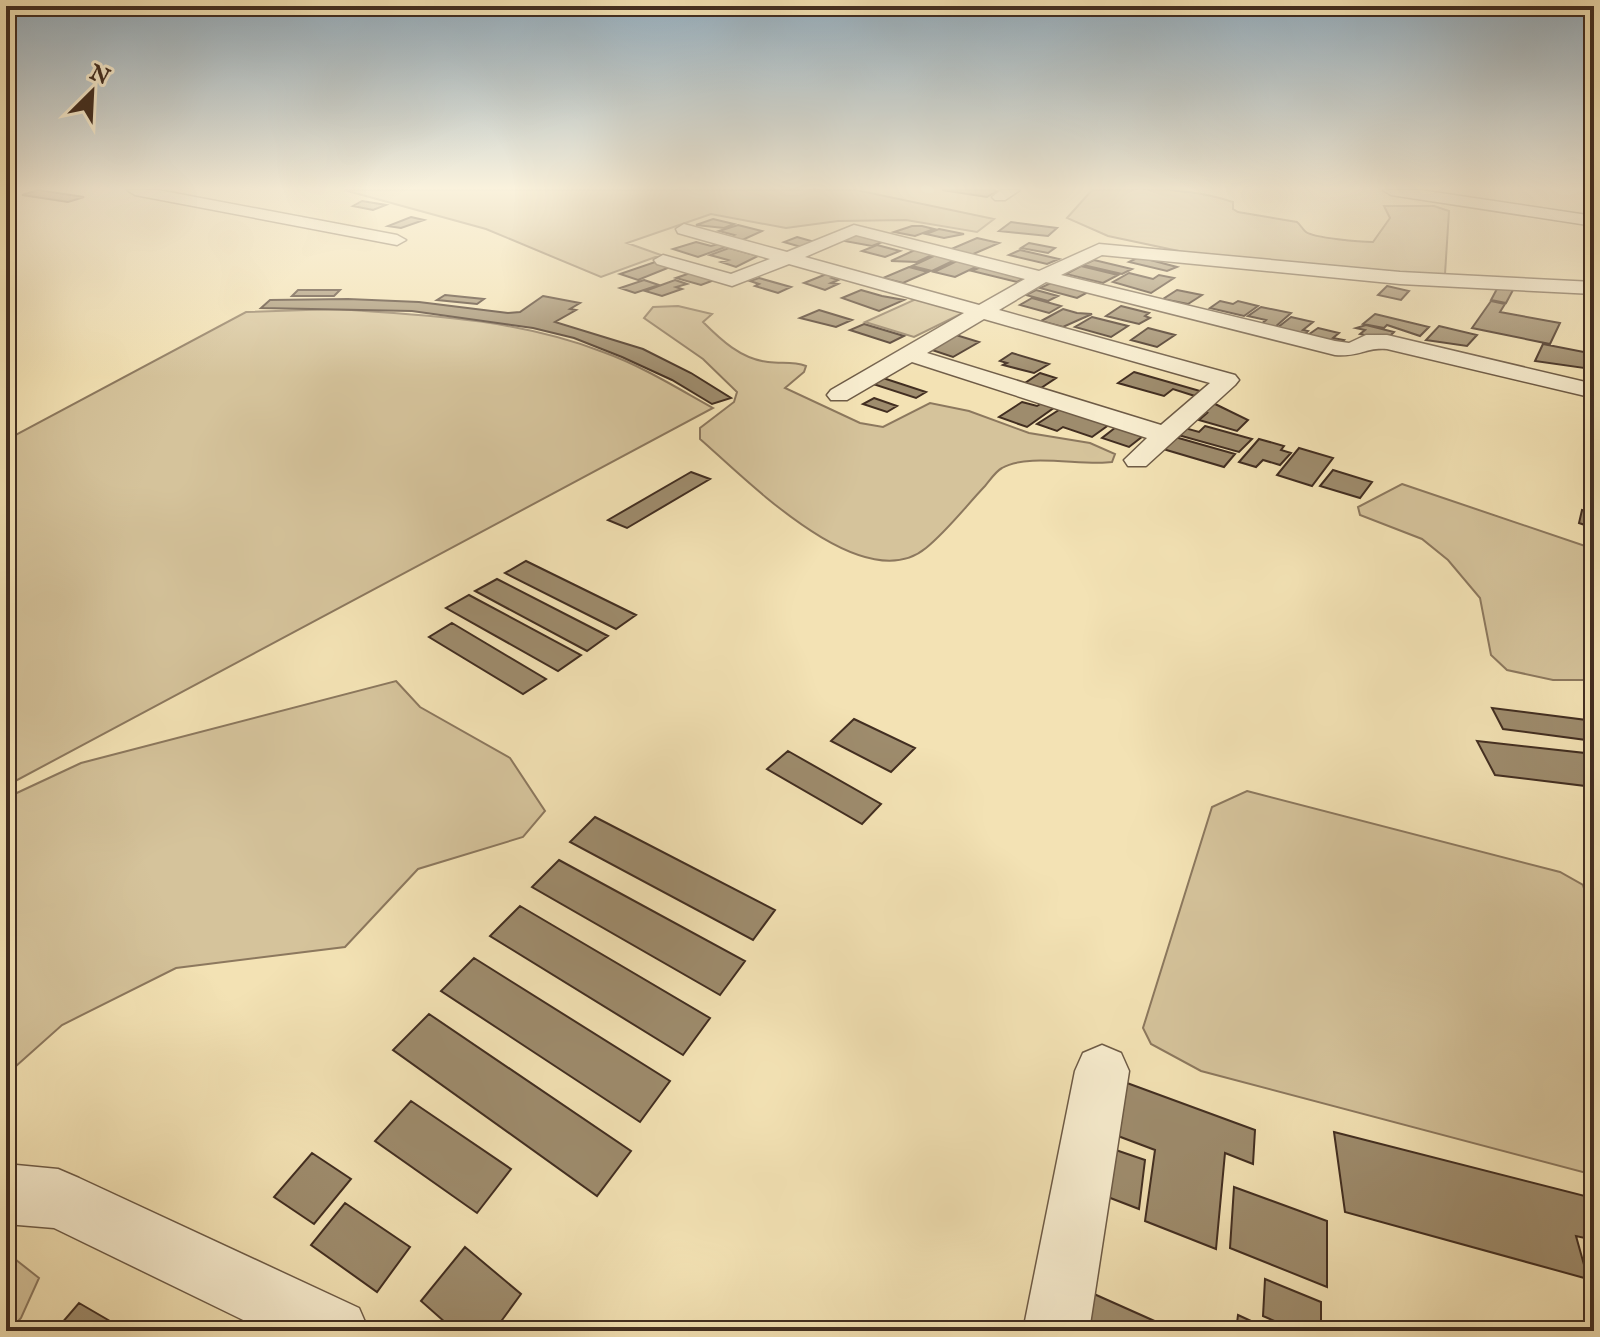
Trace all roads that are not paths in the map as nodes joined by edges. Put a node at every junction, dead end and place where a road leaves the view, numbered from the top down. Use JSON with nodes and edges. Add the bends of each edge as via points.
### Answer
{"nodes":[{"id":1,"x":768,"y":252,"type":"edge"},
{"id":2,"x":801,"y":252,"type":"edge"},
{"id":3,"x":946,"y":252,"type":"edge"},
{"id":4,"x":1092,"y":252,"type":"edge"},
{"id":5,"x":1134,"y":252,"type":"edge"},
{"id":6,"x":788,"y":258,"type":"junction"},
{"id":7,"x":663,"y":260,"type":"dead end"},
{"id":8,"x":1042,"y":276,"type":"junction"},
{"id":9,"x":1594,"y":288,"type":"edge"},
{"id":10,"x":978,"y":312,"type":"junction"},
{"id":11,"x":909,"y":354,"type":"junction"},
{"id":12,"x":1594,"y":391,"type":"edge"},
{"id":13,"x":839,"y":395,"type":"dead end"},
{"id":14,"x":1165,"y":435,"type":"junction"},
{"id":15,"x":1137,"y":460,"type":"dead end"},
{"id":16,"x":1102,"y":1071,"type":"dead end"},
{"id":17,"x":6,"y":1194,"type":"edge"},
{"id":18,"x":336,"y":1331,"type":"edge"},
{"id":19,"x":1056,"y":1331,"type":"edge"}],
"edges":[{"from":1,"to":6,"type":"street"},
{"from":2,"to":6,"type":"street"},
{"from":3,"to":8,"type":"street"},
{"from":4,"to":8,"type":"street"},
{"from":5,"to":9,"type":"street","via":[[1400,278]]},
{"from":6,"to":7,"type":"street","via":[[732,280]]},
{"from":6,"to":10,"type":"street"},
{"from":8,"to":10,"type":"street"},
{"from":8,"to":12,"type":"street","via":[[1335,348],[1354,350],[1366,341],[1387,342]]},
{"from":10,"to":11,"type":"street"},
{"from":10,"to":14,"type":"street","via":[[1227,380]]},
{"from":11,"to":13,"type":"street"},
{"from":11,"to":14,"type":"street"},
{"from":14,"to":15,"type":"street"},
{"from":16,"to":19,"type":"street"},
{"from":17,"to":18,"type":"street","via":[[58,1199]]}]}
